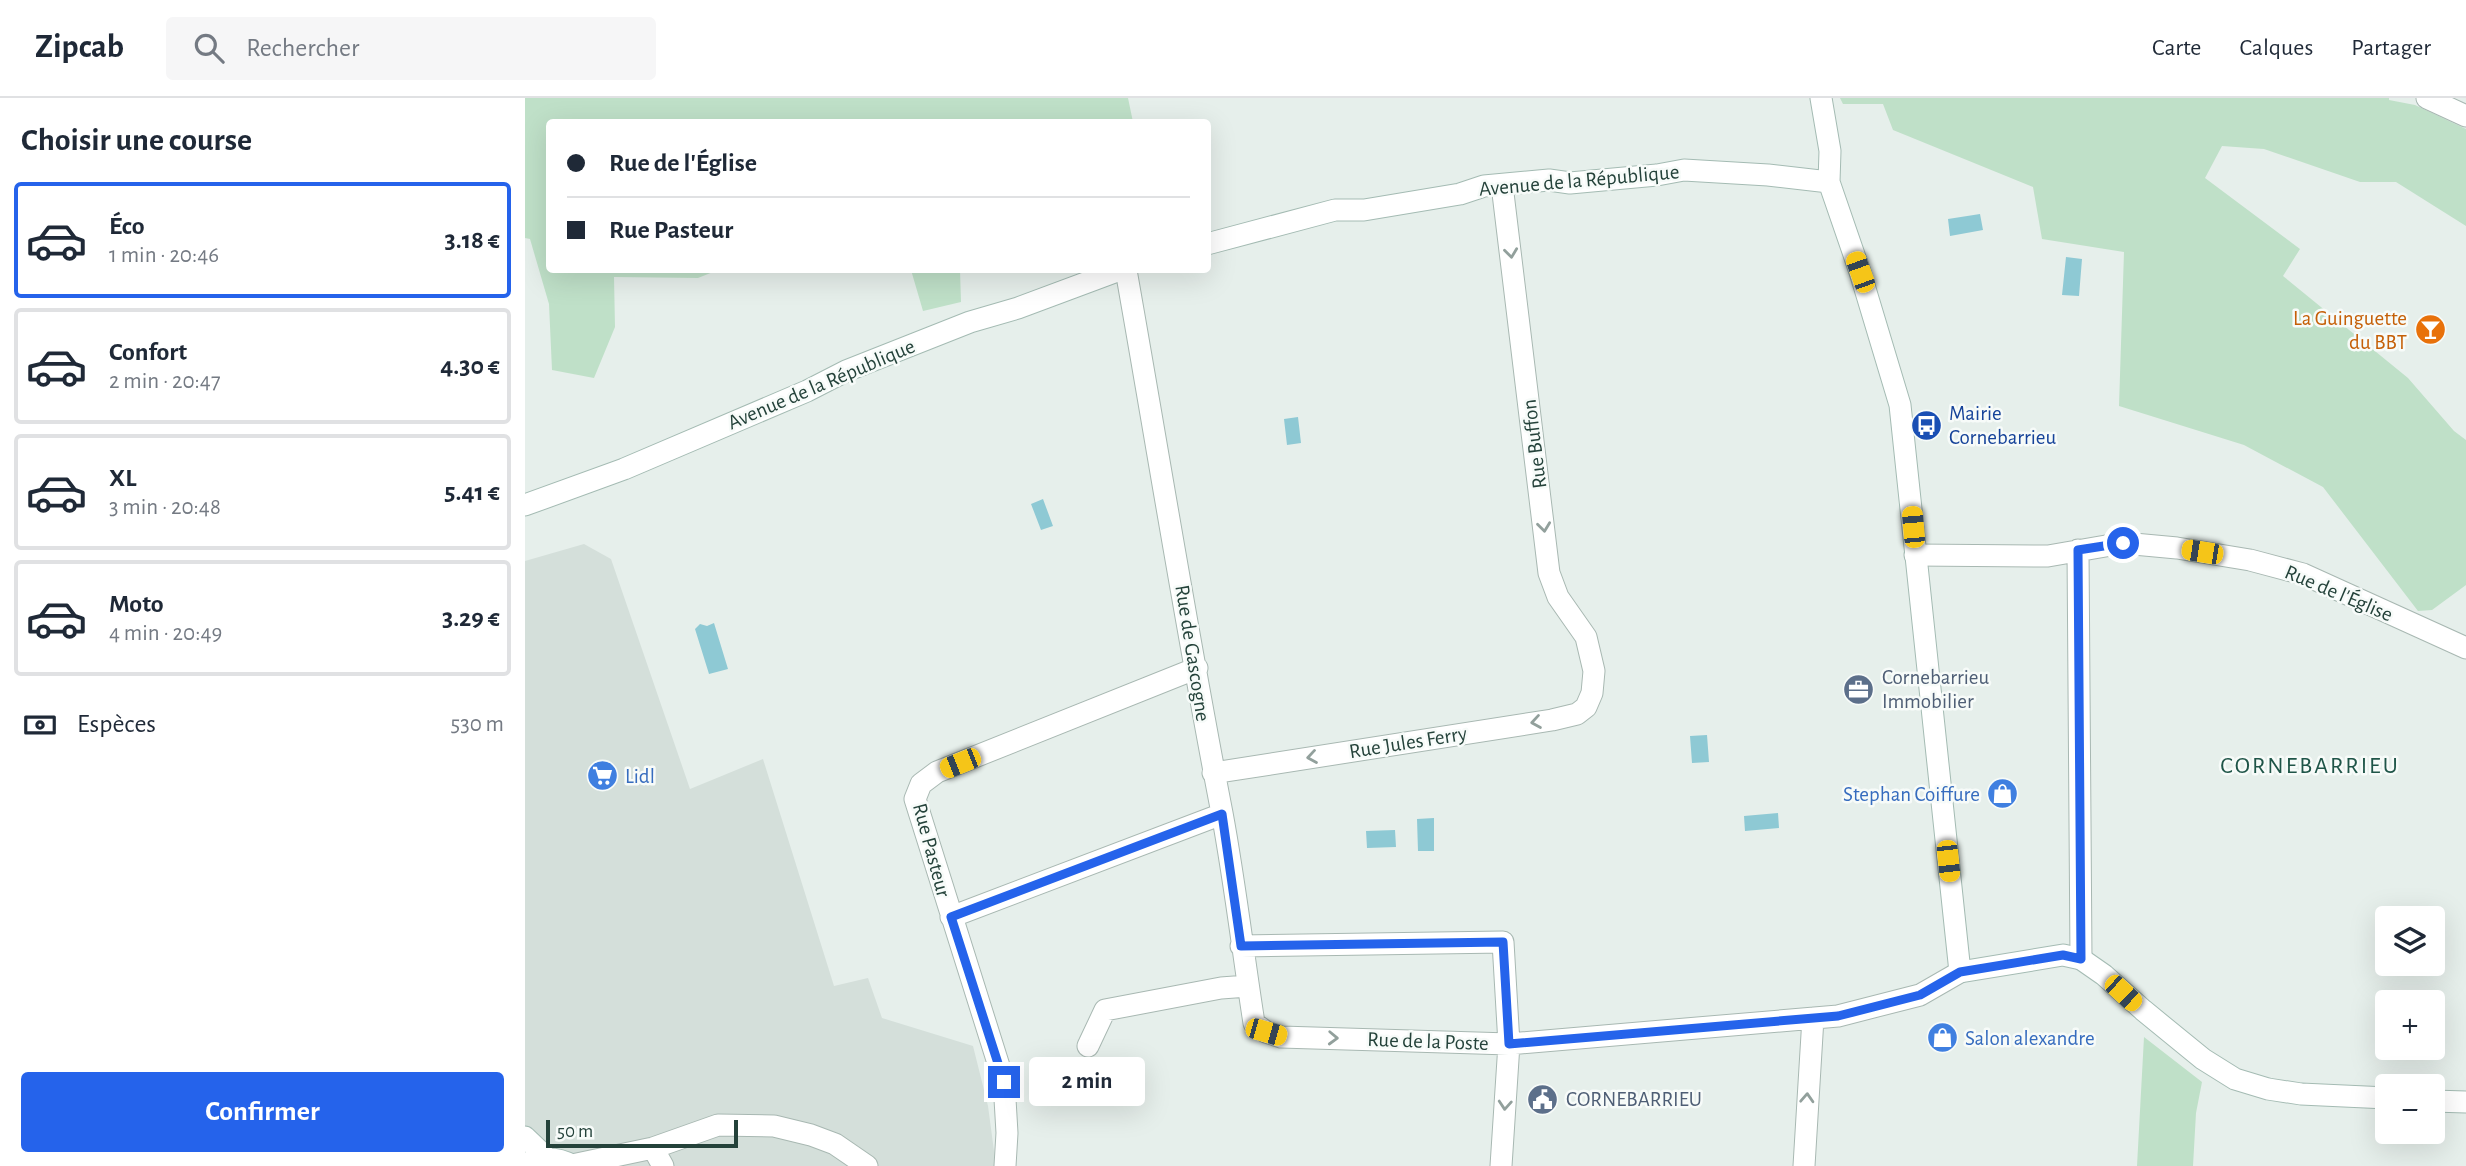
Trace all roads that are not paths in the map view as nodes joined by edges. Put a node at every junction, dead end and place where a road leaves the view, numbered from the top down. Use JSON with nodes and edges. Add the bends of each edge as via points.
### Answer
{"nodes":[{"id":1,"x":1821,"y":98,"type":"edge"},
{"id":2,"x":2427,"y":98,"type":"edge"},
{"id":3,"x":2466,"y":116,"type":"edge"},
{"id":4,"x":1829,"y":182,"type":"junction"},
{"id":5,"x":1502,"y":185,"type":"junction"},
{"id":6,"x":1211,"y":243,"type":"edge"},
{"id":7,"x":1112,"y":273,"type":"edge"},
{"id":8,"x":1127,"y":273,"type":"edge"},
{"id":9,"x":525,"y":506,"type":"edge"},
{"id":10,"x":2078,"y":550,"type":"junction"},
{"id":11,"x":1915,"y":555,"type":"junction"},
{"id":12,"x":2466,"y":648,"type":"edge"},
{"id":13,"x":1197,"y":668,"type":"junction"},
{"id":14,"x":1592,"y":693,"type":"joint"},
{"id":15,"x":1213,"y":773,"type":"junction"},
{"id":16,"x":1222,"y":814,"type":"junction"},
{"id":17,"x":951,"y":917,"type":"junction"},
{"id":18,"x":1241,"y":946,"type":"junction"},
{"id":19,"x":2081,"y":959,"type":"junction"},
{"id":20,"x":1960,"y":972,"type":"junction"},
{"id":21,"x":1248,"y":986,"type":"junction"},
{"id":22,"x":1812,"y":1018,"type":"junction"},
{"id":23,"x":1266,"y":1032,"type":"joint"},
{"id":24,"x":1509,"y":1044,"type":"junction"},
{"id":25,"x":1088,"y":1046,"type":"dead end"},
{"id":26,"x":2375,"y":1097,"type":"edge"},
{"id":27,"x":2445,"y":1101,"type":"edge"},
{"id":28,"x":2466,"y":1102,"type":"edge"},
{"id":29,"x":525,"y":1138,"type":"edge"},
{"id":30,"x":658,"y":1157,"type":"edge"},
{"id":31,"x":547,"y":1158,"type":"junction"},
{"id":32,"x":525,"y":1164,"type":"edge"},
{"id":33,"x":573,"y":1165,"type":"edge"},
{"id":34,"x":632,"y":1166,"type":"edge"},
{"id":35,"x":867,"y":1166,"type":"edge"},
{"id":36,"x":1006,"y":1166,"type":"edge"},
{"id":37,"x":1501,"y":1166,"type":"edge"},
{"id":38,"x":1804,"y":1166,"type":"edge"}],
"edges":[{"from":1,"to":4,"type":"street","via":[[1831,151]]},
{"from":2,"to":3,"type":"street"},
{"from":4,"to":5,"type":"street","name":"Avenue de la République","via":[[1684,170],[1570,183],[1549,180]]},
{"from":4,"to":11,"type":"street","via":[[1900,405]]},
{"from":5,"to":6,"type":"street","name":"Avenue de la République","via":[[1364,210],[1335,210]]},
{"from":5,"to":14,"type":"street","name":"Rue Buffon","one_way":true,"via":[[1549,573],[1558,597],[1586,637],[1594,671]]},
{"from":7,"to":9,"type":"street","name":"Avenue de la République","via":[[846,371],[624,469]]},
{"from":8,"to":13,"type":"street","name":"Rue de Gascogne"},
{"from":10,"to":11,"type":"street","name":"Rue de l'Église","via":[[2048,556]]},
{"from":10,"to":12,"type":"street","name":"Rue de l'Église","via":[[2123,543],[2177,548],[2303,574]]},
{"from":10,"to":19,"type":"street"},
{"from":11,"to":20,"type":"street"},
{"from":13,"to":15,"type":"street","name":"Rue de Gascogne"},
{"from":13,"to":17,"type":"street","name":"Rue Pasteur","via":[[937,772],[921,784],[915,799],[917,812]]},
{"from":14,"to":15,"type":"street","name":"Rue Jules Ferry","one_way":true,"via":[[1577,714],[1552,720]]},
{"from":15,"to":16,"type":"street","name":"Rue de Gascogne"},
{"from":16,"to":17,"type":"street"},
{"from":16,"to":18,"type":"street","name":"Rue de Gascogne"},
{"from":17,"to":36,"type":"street","name":"Rue Pasteur","via":[[1004,1082]]},
{"from":18,"to":21,"type":"street","name":"Rue de Gascogne"},
{"from":18,"to":24,"type":"street","via":[[1503,942]]},
{"from":19,"to":20,"type":"street","via":[[2063,955]]},
{"from":19,"to":26,"type":"street","via":[[2203,1059],[2235,1079],[2301,1094]]},
{"from":20,"to":22,"type":"street","name":"Rue de la Poste","via":[[1920,995]]},
{"from":21,"to":23,"type":"street","name":"Rue de Gascogne","via":[[1254,1023]]},
{"from":21,"to":25,"type":"street","via":[[1105,1010]]},
{"from":22,"to":24,"type":"street","name":"Rue de la Poste"},
{"from":38,"to":22,"type":"street","one_way":true},
{"from":23,"to":24,"type":"street","name":"Rue de la Poste","one_way":true,"via":[[1282,1037]]},
{"from":24,"to":37,"type":"street","one_way":true},
{"from":27,"to":28,"type":"street"},
{"from":29,"to":31,"type":"street"},
{"from":30,"to":33,"type":"street"},
{"from":30,"to":34,"type":"street"},
{"from":30,"to":35,"type":"street","via":[[718,1125],[774,1126],[835,1144]]},
{"from":31,"to":32,"type":"street"},
{"from":31,"to":33,"type":"street"}]}
